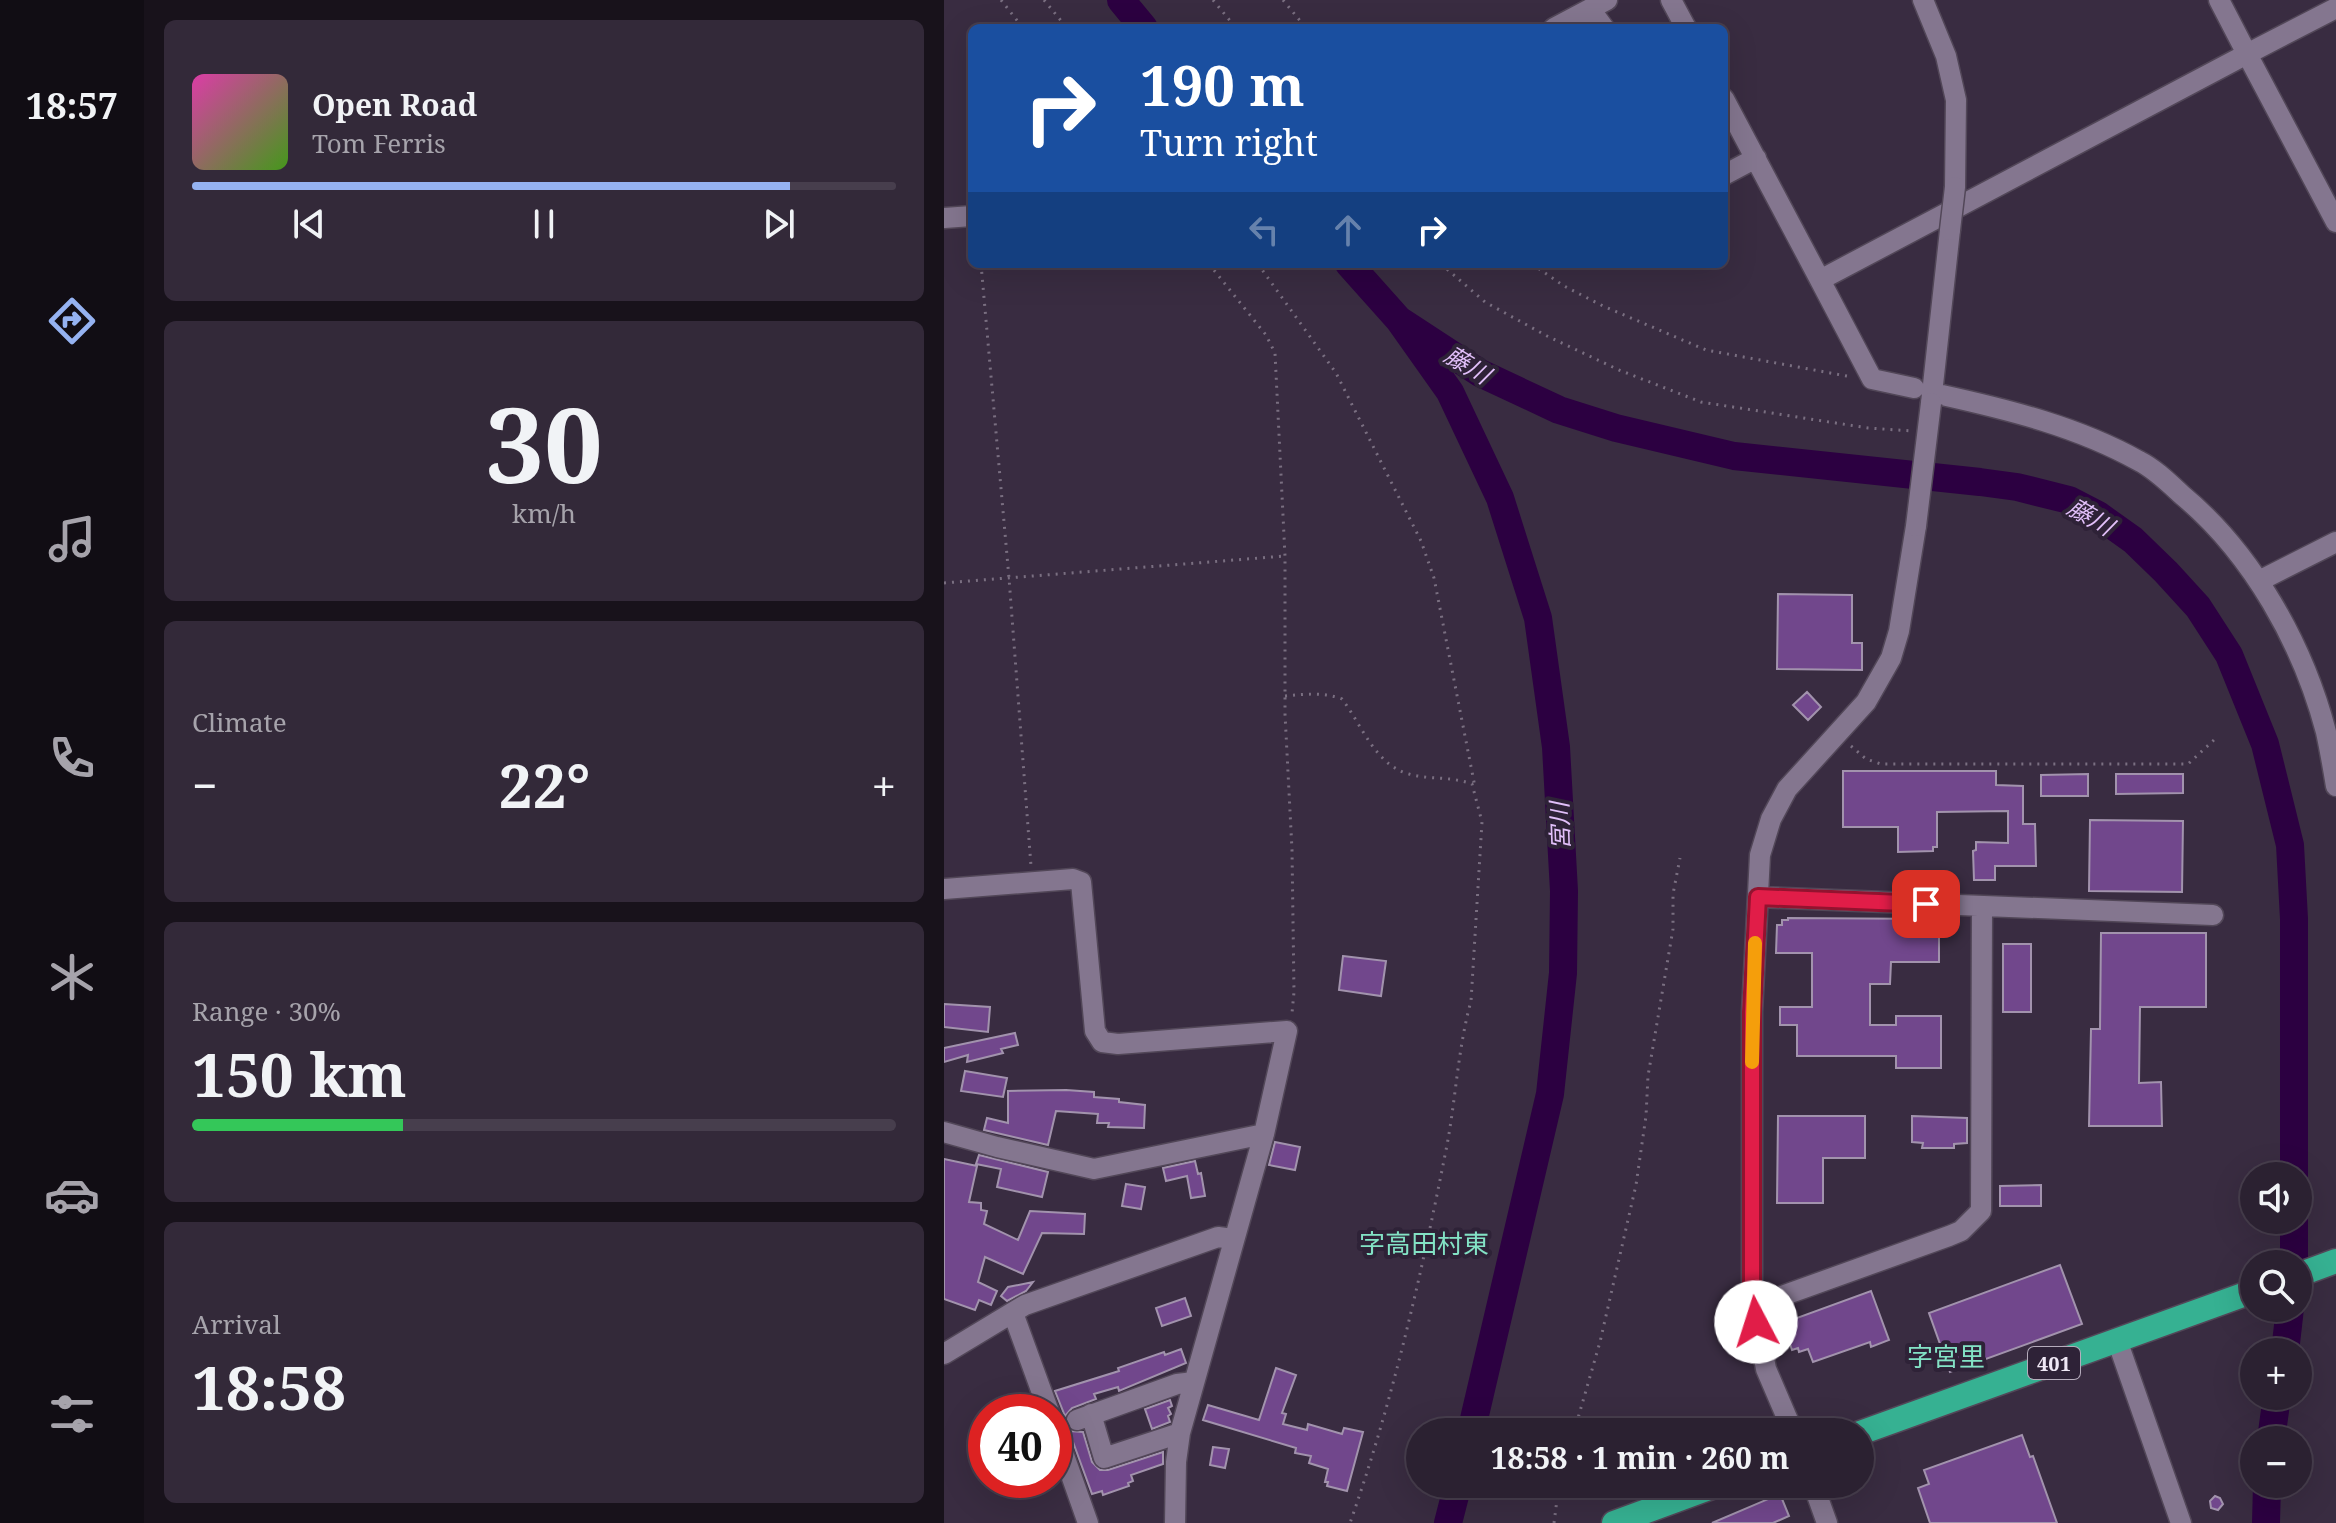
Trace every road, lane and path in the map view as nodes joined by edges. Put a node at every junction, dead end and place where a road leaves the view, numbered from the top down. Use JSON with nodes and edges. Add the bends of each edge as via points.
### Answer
{"nodes":[{"id":1,"x":1001,"y":0,"type":"edge"},
{"id":2,"x":1044,"y":0,"type":"edge"},
{"id":3,"x":1213,"y":0,"type":"edge"},
{"id":4,"x":1283,"y":0,"type":"edge"},
{"id":5,"x":1671,"y":0,"type":"edge"},
{"id":6,"x":1923,"y":0,"type":"edge"},
{"id":7,"x":2219,"y":0,"type":"edge"},
{"id":8,"x":1599,"y":4,"type":"edge"},
{"id":9,"x":2336,"y":8,"type":"edge"},
{"id":10,"x":1020,"y":24,"type":"edge"},
{"id":11,"x":1064,"y":24,"type":"edge"},
{"id":12,"x":1233,"y":24,"type":"edge"},
{"id":13,"x":1303,"y":24,"type":"edge"},
{"id":14,"x":1562,"y":24,"type":"edge"},
{"id":15,"x":1603,"y":24,"type":"edge"},
{"id":16,"x":1684,"y":24,"type":"edge"},
{"id":17,"x":2247,"y":54,"type":"junction"},
{"id":18,"x":1728,"y":106,"type":"edge"},
{"id":19,"x":1756,"y":158,"type":"junction"},
{"id":20,"x":1728,"y":173,"type":"edge"},
{"id":21,"x":968,"y":216,"type":"edge"},
{"id":22,"x":944,"y":218,"type":"edge"},
{"id":23,"x":2336,"y":222,"type":"edge"},
{"id":24,"x":981,"y":268,"type":"edge"},
{"id":25,"x":1212,"y":268,"type":"edge"},
{"id":26,"x":1261,"y":268,"type":"edge"},
{"id":27,"x":1446,"y":268,"type":"edge"},
{"id":28,"x":1538,"y":268,"type":"edge"},
{"id":29,"x":1820,"y":280,"type":"junction"},
{"id":30,"x":1872,"y":379,"type":"junction"},
{"id":31,"x":1914,"y":388,"type":"dead end"},
{"id":32,"x":1937,"y":399,"type":"junction"},
{"id":33,"x":1923,"y":432,"type":"dead end"},
{"id":34,"x":2336,"y":542,"type":"edge"},
{"id":35,"x":1285,"y":556,"type":"junction"},
{"id":36,"x":1009,"y":578,"type":"junction"},
{"id":37,"x":2259,"y":581,"type":"junction"},
{"id":38,"x":944,"y":583,"type":"edge"},
{"id":39,"x":1285,"y":696,"type":"junction"},
{"id":40,"x":1837,"y":732,"type":"junction"},
{"id":41,"x":2215,"y":739,"type":"dead end"},
{"id":42,"x":2336,"y":786,"type":"edge"},
{"id":43,"x":1475,"y":791,"type":"junction"},
{"id":44,"x":1680,"y":858,"type":"dead end"},
{"id":45,"x":1032,"y":882,"type":"junction"},
{"id":46,"x":944,"y":889,"type":"edge"},
{"id":47,"x":1758,"y":897,"type":"junction"},
{"id":48,"x":1982,"y":906,"type":"junction"},
{"id":49,"x":2213,"y":915,"type":"dead end"},
{"id":50,"x":1287,"y":1031,"type":"junction"},
{"id":51,"x":944,"y":1132,"type":"edge"},
{"id":52,"x":1264,"y":1134,"type":"junction"},
{"id":53,"x":1233,"y":1239,"type":"junction"},
{"id":54,"x":2336,"y":1261,"type":"edge"},
{"id":55,"x":2312,"y":1270,"type":"edge"},
{"id":56,"x":2240,"y":1296,"type":"edge"},
{"id":57,"x":1754,"y":1306,"type":"junction"},
{"id":58,"x":1013,"y":1313,"type":"junction"},
{"id":59,"x":2117,"y":1340,"type":"junction"},
{"id":60,"x":944,"y":1354,"type":"edge"},
{"id":61,"x":1194,"y":1382,"type":"junction"},
{"id":62,"x":1042,"y":1394,"type":"edge"},
{"id":63,"x":1578,"y":1418,"type":"edge"},
{"id":64,"x":1787,"y":1418,"type":"edge"},
{"id":65,"x":1874,"y":1428,"type":"edge"},
{"id":66,"x":1180,"y":1433,"type":"junction"},
{"id":67,"x":1072,"y":1478,"type":"edge"},
{"id":68,"x":1557,"y":1498,"type":"edge"},
{"id":69,"x":1682,"y":1498,"type":"edge"},
{"id":70,"x":1818,"y":1498,"type":"edge"},
{"id":71,"x":1088,"y":1523,"type":"edge"},
{"id":72,"x":1175,"y":1523,"type":"edge"},
{"id":73,"x":1350,"y":1523,"type":"edge"},
{"id":74,"x":1554,"y":1523,"type":"edge"},
{"id":75,"x":1614,"y":1523,"type":"edge"},
{"id":76,"x":1827,"y":1523,"type":"edge"},
{"id":77,"x":2181,"y":1523,"type":"edge"}],
"edges":[{"from":1,"to":10,"type":"path"},
{"from":2,"to":11,"type":"path"},
{"from":3,"to":12,"type":"path"},
{"from":4,"to":13,"type":"path"},
{"from":5,"to":16,"type":"street"},
{"from":6,"to":32,"type":"street","bridge":true,"via":[[1946,56],[1956,100],[1955,187]]},
{"from":7,"to":17,"type":"street"},
{"from":8,"to":14,"type":"street"},
{"from":8,"to":15,"type":"street"},
{"from":9,"to":17,"type":"street"},
{"from":17,"to":23,"type":"street"},
{"from":17,"to":29,"type":"street"},
{"from":18,"to":19,"type":"street"},
{"from":19,"to":20,"type":"street"},
{"from":19,"to":29,"type":"street"},
{"from":21,"to":22,"type":"street"},
{"from":24,"to":36,"type":"path"},
{"from":25,"to":35,"type":"path","via":[[1273,344]]},
{"from":26,"to":43,"type":"path","via":[[1336,373],[1421,541],[1434,578]]},
{"from":27,"to":33,"type":"path","via":[[1485,302],[1547,336],[1701,402]]},
{"from":28,"to":30,"type":"path","via":[[1603,306],[1706,350]]},
{"from":29,"to":30,"type":"street"},
{"from":30,"to":31,"type":"street"},
{"from":32,"to":37,"type":"street","via":[[2027,416],[2092,438],[2143,463],[2194,504]]},
{"from":32,"to":40,"type":"street","bridge":true,"via":[[1891,658],[1866,702]]},
{"from":34,"to":37,"type":"street"},
{"from":35,"to":36,"type":"path"},
{"from":35,"to":39,"type":"path"},
{"from":36,"to":38,"type":"path"},
{"from":36,"to":45,"type":"path"},
{"from":37,"to":42,"type":"street","via":[[2307,679],[2326,731]]},
{"from":39,"to":43,"type":"path","via":[[1311,693],[1342,699],[1382,759],[1394,768],[1458,779]]},
{"from":39,"to":50,"type":"path","via":[[1294,992]]},
{"from":40,"to":41,"type":"path","via":[[1858,753],[1881,764],[2188,764]]},
{"from":40,"to":47,"type":"street","via":[[1787,789],[1771,819],[1760,855]]},
{"from":43,"to":73,"type":"path","via":[[1482,822],[1477,922],[1453,1117],[1423,1266]]},
{"from":44,"to":63,"type":"path","via":[[1636,1185]]},
{"from":45,"to":46,"type":"street"},
{"from":45,"to":50,"type":"street","via":[[1081,882],[1095,1031],[1102,1042]]},
{"from":47,"to":48,"type":"street"},
{"from":47,"to":57,"type":"street","via":[[1752,1012]]},
{"from":48,"to":49,"type":"street"},
{"from":48,"to":57,"type":"street","via":[[1981,1211],[1961,1231]]},
{"from":50,"to":52,"type":"street"},
{"from":51,"to":52,"type":"street","via":[[1094,1169]]},
{"from":52,"to":53,"type":"street"},
{"from":53,"to":58,"type":"street","via":[[1218,1237],[1193,1245]]},
{"from":53,"to":61,"type":"street"},
{"from":54,"to":55,"type":"highway"},
{"from":56,"to":59,"type":"highway","number":"401"},
{"from":57,"to":64,"type":"street","via":[[1766,1369]]},
{"from":58,"to":60,"type":"street"},
{"from":58,"to":62,"type":"street"},
{"from":59,"to":65,"type":"highway","number":"401"},
{"from":59,"to":77,"type":"street"},
{"from":61,"to":66,"type":"street"},
{"from":61,"to":66,"type":"street","via":[[1084,1417],[1104,1458]]},
{"from":66,"to":72,"type":"street"},
{"from":67,"to":71,"type":"street"},
{"from":68,"to":74,"type":"path"},
{"from":69,"to":75,"type":"highway"},
{"from":70,"to":76,"type":"street"}]}
